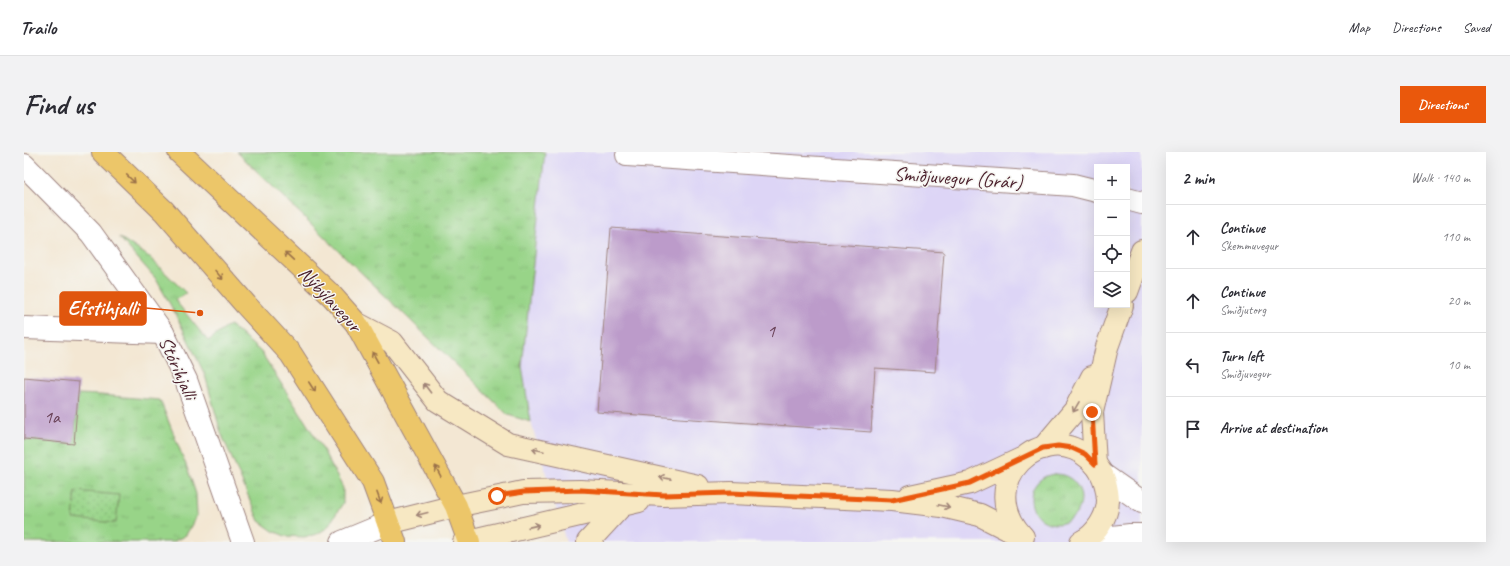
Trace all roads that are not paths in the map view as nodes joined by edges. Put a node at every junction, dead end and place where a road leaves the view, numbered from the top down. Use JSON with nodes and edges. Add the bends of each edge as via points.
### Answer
{"nodes":[{"id":1,"x":103,"y":152,"type":"edge"},
{"id":2,"x":179,"y":152,"type":"edge"},
{"id":3,"x":627,"y":155,"type":"dead end"},
{"id":4,"x":24,"y":165,"type":"edge"},
{"id":5,"x":1094,"y":190,"type":"edge"},
{"id":6,"x":1130,"y":200,"type":"edge"},
{"id":7,"x":1142,"y":203,"type":"edge"},
{"id":8,"x":1142,"y":250,"type":"edge"},
{"id":9,"x":1130,"y":284,"type":"edge"},
{"id":10,"x":1121,"y":308,"type":"edge"},
{"id":11,"x":356,"y":323,"type":"junction"},
{"id":12,"x":24,"y":328,"type":"edge"},
{"id":13,"x":164,"y":333,"type":"junction"},
{"id":14,"x":1107,"y":347,"type":"junction"},
{"id":15,"x":1043,"y":448,"type":"junction"},
{"id":16,"x":1024,"y":457,"type":"junction"},
{"id":17,"x":1099,"y":469,"type":"junction"},
{"id":18,"x":731,"y":493,"type":"junction"},
{"id":19,"x":664,"y":495,"type":"junction"},
{"id":20,"x":892,"y":500,"type":"junction"},
{"id":21,"x":1142,"y":502,"type":"edge"},
{"id":22,"x":623,"y":504,"type":"junction"},
{"id":23,"x":456,"y":506,"type":"junction"},
{"id":24,"x":392,"y":532,"type":"edge"},
{"id":25,"x":1142,"y":535,"type":"edge"},
{"id":26,"x":1028,"y":540,"type":"edge"},
{"id":27,"x":1083,"y":541,"type":"edge"},
{"id":28,"x":243,"y":542,"type":"edge"},
{"id":29,"x":342,"y":542,"type":"edge"},
{"id":30,"x":467,"y":542,"type":"edge"},
{"id":31,"x":588,"y":542,"type":"edge"}],
"edges":[{"from":1,"to":24,"type":"main road","one_way":true,"via":[[164,211],[291,354],[373,482]]},
{"from":11,"to":2,"type":"main road","name":"Nýbýlavegur","one_way":true,"via":[[332,296]]},
{"from":3,"to":5,"type":"street","name":"Smiðjuvegur (Grár)","via":[[1073,185]]},
{"from":4,"to":13,"type":"street","name":"Stórihjalli","via":[[91,232]]},
{"from":6,"to":7,"type":"street"},
{"from":8,"to":9,"type":"street"},
{"from":10,"to":14,"type":"street"},
{"from":18,"to":11,"type":"street","one_way":true,"via":[[508,444],[438,402],[392,342]]},
{"from":23,"to":11,"type":"main road","name":"Nýbýlavegur","one_way":true},
{"from":12,"to":13,"type":"street"},
{"from":13,"to":28,"type":"street","name":"Stórihjalli","via":[[186,380]]},
{"from":14,"to":15,"type":"street","one_way":true,"via":[[1075,410]]},
{"from":14,"to":17,"type":"street","via":[[1092,412]]},
{"from":15,"to":16,"type":"street"},
{"from":15,"to":17,"type":"street","via":[[1072,448],[1085,454]]},
{"from":16,"to":20,"type":"street","via":[[970,483]]},
{"from":16,"to":26,"type":"street","via":[[1013,468],[1007,482],[1005,497],[1007,512],[1013,526]]},
{"from":17,"to":21,"type":"street"},
{"from":17,"to":27,"type":"street","via":[[1107,488],[1108,503],[1104,518],[1096,530]]},
{"from":18,"to":19,"type":"street"},
{"from":18,"to":20,"type":"street"},
{"from":19,"to":22,"type":"street"},
{"from":19,"to":23,"type":"street","via":[[580,490],[524,492]]},
{"from":20,"to":26,"type":"street","one_way":true,"via":[[942,506],[980,515]]},
{"from":30,"to":22,"type":"street","one_way":true},
{"from":22,"to":31,"type":"street"},
{"from":23,"to":24,"type":"street","one_way":true},
{"from":23,"to":30,"type":"main road","name":"Nýbýlavegur"},
{"from":24,"to":29,"type":"street"},
{"from":25,"to":27,"type":"street"}]}
